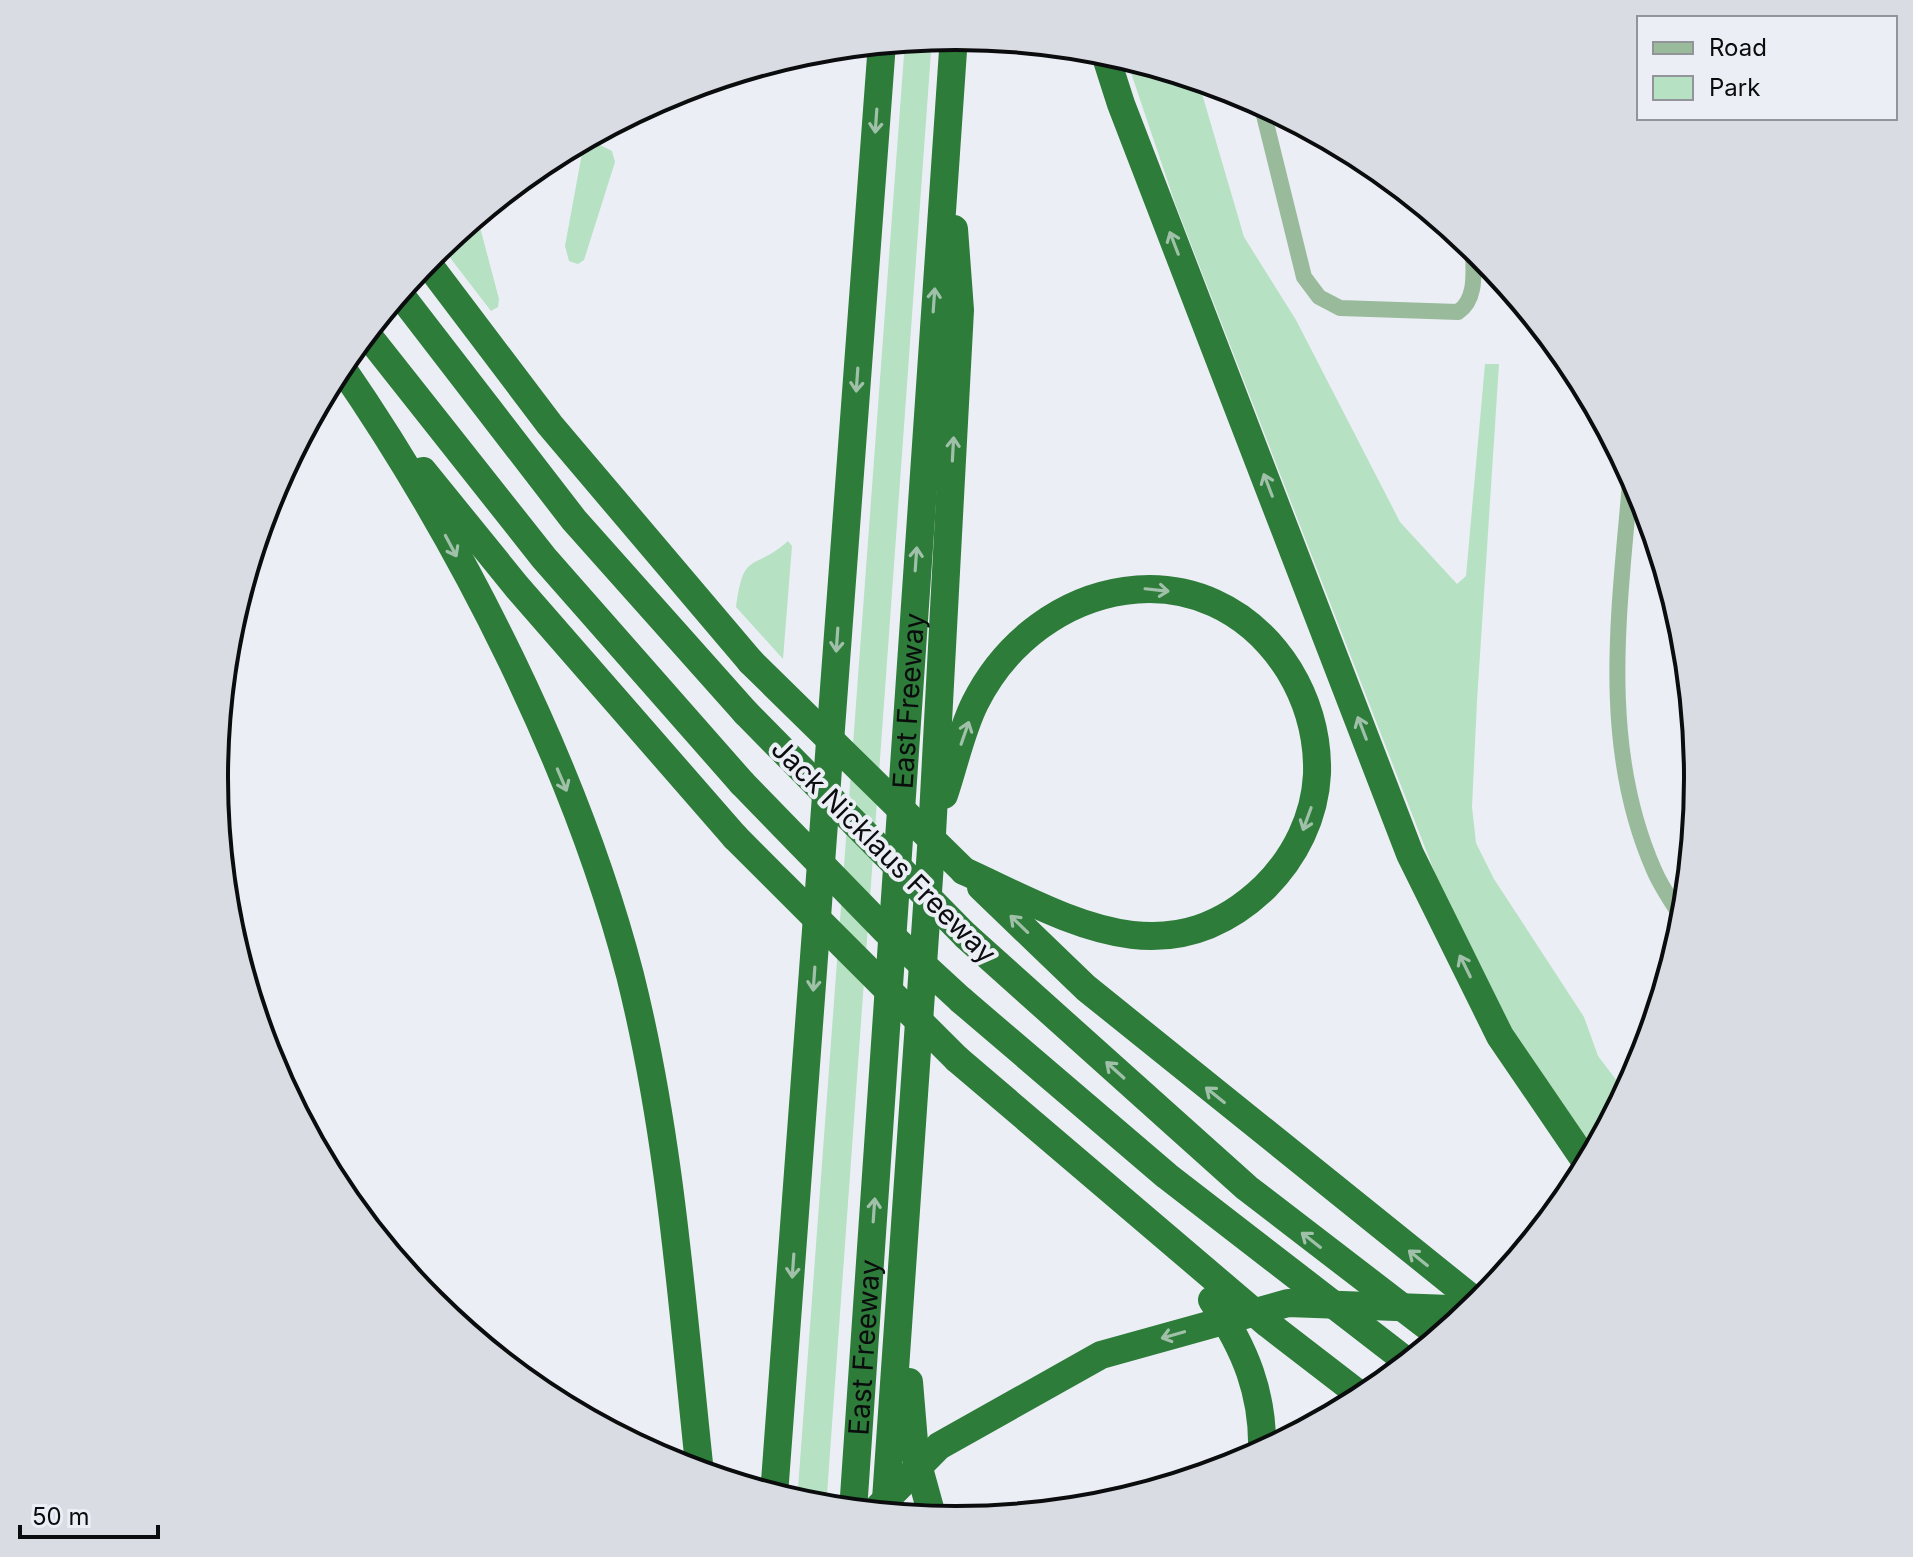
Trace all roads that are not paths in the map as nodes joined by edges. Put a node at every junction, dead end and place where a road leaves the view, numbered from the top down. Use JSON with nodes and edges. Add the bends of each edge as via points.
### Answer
{"nodes":[{"id":1,"x":953,"y":50,"type":"edge"},
{"id":2,"x":881,"y":54,"type":"edge"},
{"id":3,"x":1109,"y":66,"type":"edge"},
{"id":4,"x":1265,"y":119,"type":"edge"},
{"id":5,"x":946,"y":136,"type":"junction"},
{"id":6,"x":1473,"y":264,"type":"edge"},
{"id":7,"x":434,"y":271,"type":"edge"},
{"id":8,"x":406,"y":302,"type":"edge"},
{"id":9,"x":373,"y":343,"type":"edge"},
{"id":10,"x":348,"y":378,"type":"edge"},
{"id":11,"x":349,"y":378,"type":"edge"},
{"id":12,"x":1629,"y":498,"type":"edge"},
{"id":13,"x":932,"y":834,"type":"junction"},
{"id":14,"x":964,"y":871,"type":"junction"},
{"id":15,"x":1674,"y":904,"type":"edge"},
{"id":16,"x":1580,"y":1154,"type":"edge"},
{"id":17,"x":1141,"y":1218,"type":"junction"},
{"id":18,"x":904,"y":1247,"type":"junction"},
{"id":19,"x":1469,"y":1296,"type":"edge"},
{"id":20,"x":1455,"y":1310,"type":"edge"},
{"id":21,"x":1432,"y":1330,"type":"edge"},
{"id":22,"x":1400,"y":1356,"type":"edge"},
{"id":23,"x":1353,"y":1389,"type":"edge"},
{"id":24,"x":1261,"y":1440,"type":"edge"},
{"id":25,"x":698,"y":1459,"type":"edge"},
{"id":26,"x":775,"y":1484,"type":"edge"},
{"id":27,"x":854,"y":1500,"type":"edge"},
{"id":28,"x":883,"y":1503,"type":"edge"},
{"id":29,"x":886,"y":1503,"type":"edge"},
{"id":30,"x":929,"y":1506,"type":"edge"}],
"edges":[{"from":1,"to":5,"type":"highway","name":"East Freeway"},
{"from":2,"to":26,"type":"highway","one_way":true},
{"from":16,"to":3,"type":"highway","one_way":true,"via":[[1500,1036],[1410,854]]},
{"from":4,"to":6,"type":"street","via":[[1304,277],[1319,297],[1340,308],[1458,312],[1472,291]]},
{"from":13,"to":5,"type":"highway","one_way":true,"via":[[960,310]]},
{"from":27,"to":5,"type":"highway","name":"East Freeway","one_way":true},
{"from":7,"to":14,"type":"highway","bridge":true,"via":[[569,448],[751,662]]},
{"from":21,"to":8,"type":"highway","name":"Jack Nicklaus Freeway","one_way":true,"bridge":true,"via":[[1247,1188],[966,936],[746,713],[574,520]]},
{"from":9,"to":22,"type":"highway","name":"Jack Nicklaus Freeway","bridge":true,"via":[[544,558],[742,783],[886,931],[1167,1176]]},
{"from":10,"to":25,"type":"highway","one_way":true,"via":[[447,538],[520,679],[583,830],[616,931],[656,1103]]},
{"from":11,"to":17,"type":"highway","bridge":true,"via":[[517,587],[735,837],[957,1059]]},
{"from":12,"to":15,"type":"street","via":[[1616,662],[1619,744],[1654,871]]},
{"from":13,"to":14,"type":"highway","one_way":true,"via":[[975,704],[993,675],[1030,630],[1081,601],[1141,589],[1198,598],[1261,635],[1296,682],[1314,731],[1314,801],[1279,873],[1231,915],[1185,934],[1122,935],[1077,923]]},
{"from":13,"to":18,"type":"highway"},
{"from":19,"to":14,"type":"highway","one_way":true,"via":[[1086,988]]},
{"from":17,"to":23,"type":"highway"},
{"from":17,"to":24,"type":"highway","via":[[1200,1282],[1248,1359]]},
{"from":18,"to":29,"type":"highway"},
{"from":18,"to":30,"type":"highway","via":[[915,1454]]},
{"from":20,"to":28,"type":"highway","one_way":true,"bridge":true,"via":[[1288,1303],[1101,1355],[939,1446]]}]}
